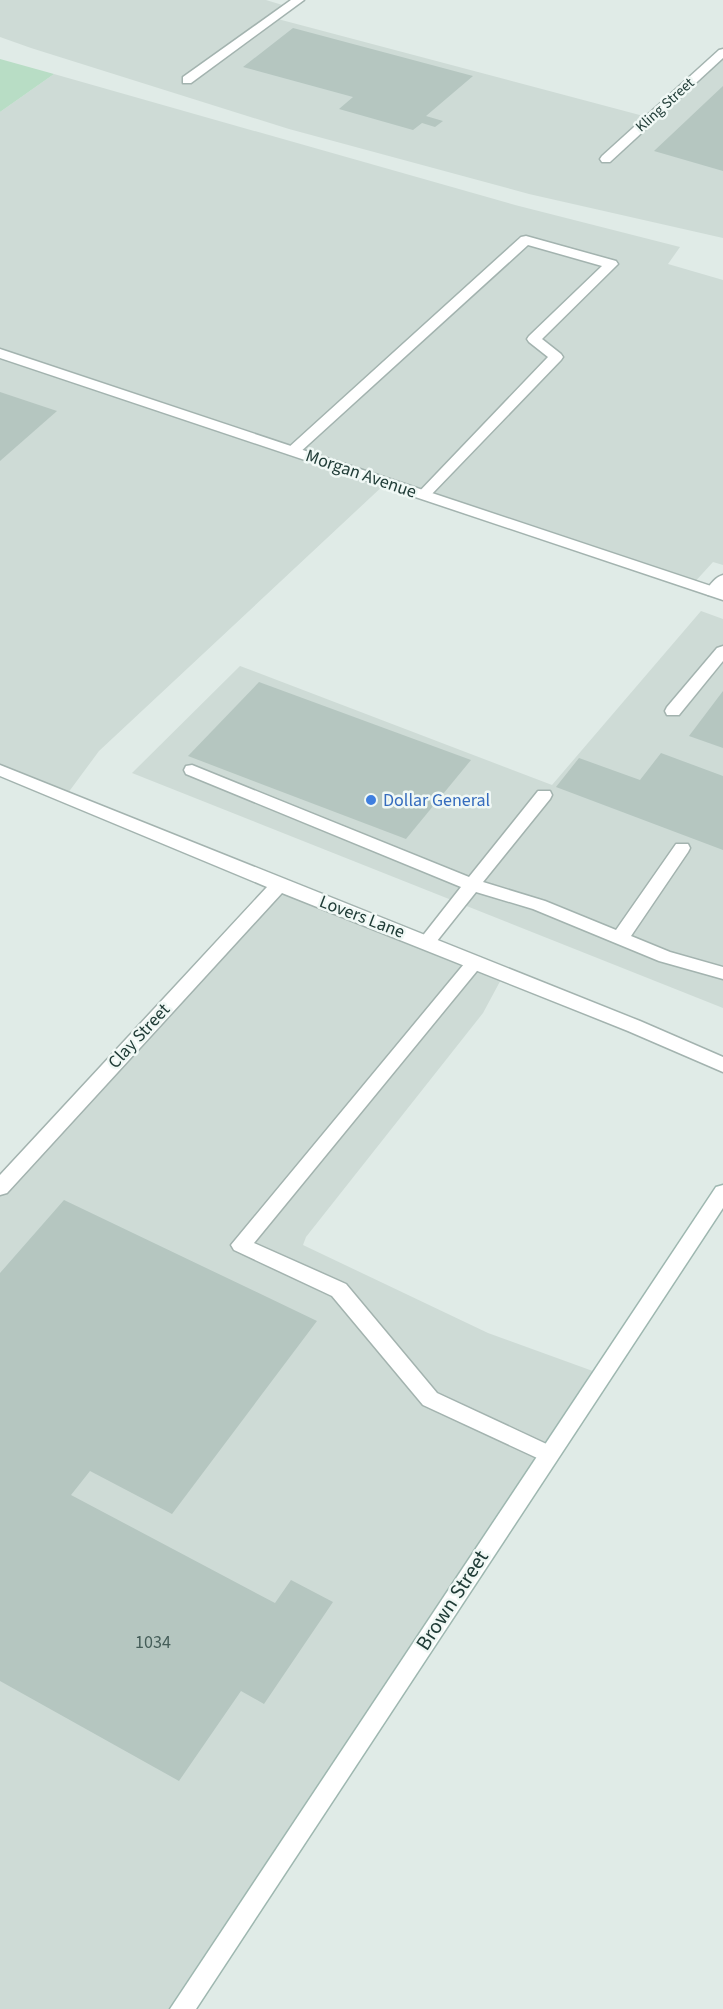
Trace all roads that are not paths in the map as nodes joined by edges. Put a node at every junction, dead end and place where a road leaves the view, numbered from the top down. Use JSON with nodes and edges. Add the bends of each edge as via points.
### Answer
{"nodes":[{"id":1,"x":298,"y":0,"type":"edge"},
{"id":2,"x":722,"y":54,"type":"edge"},
{"id":3,"x":187,"y":80,"type":"dead end"},
{"id":4,"x":606,"y":159,"type":"dead end"},
{"id":5,"x":0,"y":353,"type":"edge"},
{"id":6,"x":293,"y":451,"type":"junction"},
{"id":7,"x":423,"y":495,"type":"junction"},
{"id":8,"x":723,"y":580,"type":"edge"},
{"id":9,"x":718,"y":594,"type":"edge"},
{"id":10,"x":723,"y":651,"type":"edge"},
{"id":11,"x":673,"y":711,"type":"dead end"},
{"id":12,"x":192,"y":770,"type":"dead end"},
{"id":13,"x":0,"y":771,"type":"edge"},
{"id":14,"x":544,"y":795,"type":"dead end"},
{"id":15,"x":682,"y":848,"type":"dead end"},
{"id":16,"x":279,"y":885,"type":"junction"},
{"id":17,"x":472,"y":885,"type":"junction"},
{"id":18,"x":620,"y":938,"type":"junction"},
{"id":19,"x":427,"y":942,"type":"junction"},
{"id":20,"x":475,"y":962,"type":"junction"},
{"id":21,"x":723,"y":973,"type":"edge"},
{"id":22,"x":723,"y":1065,"type":"edge"},
{"id":23,"x":0,"y":1188,"type":"edge"},
{"id":24,"x":723,"y":1192,"type":"edge"},
{"id":25,"x":548,"y":1454,"type":"junction"},
{"id":26,"x":183,"y":2009,"type":"edge"}],
"edges":[{"from":1,"to":3,"type":"street"},
{"from":2,"to":4,"type":"street","name":"Kling Street"},
{"from":5,"to":6,"type":"street","name":"Morgan Avenue"},
{"from":6,"to":7,"type":"street","name":"Morgan Avenue"},
{"from":6,"to":7,"type":"street","via":[[526,240],[611,264],[534,339],[556,357]]},
{"from":7,"to":9,"type":"street","name":"Morgan Avenue"},
{"from":8,"to":9,"type":"street"},
{"from":10,"to":11,"type":"street"},
{"from":12,"to":17,"type":"street"},
{"from":13,"to":16,"type":"street","name":"Lovers Lane"},
{"from":14,"to":17,"type":"street"},
{"from":15,"to":18,"type":"street"},
{"from":16,"to":19,"type":"street","name":"Lovers Lane"},
{"from":16,"to":23,"type":"street","name":"Clay Street"},
{"from":17,"to":18,"type":"street","via":[[539,905]]},
{"from":17,"to":19,"type":"street"},
{"from":18,"to":21,"type":"street","via":[[664,957]]},
{"from":19,"to":20,"type":"street","name":"Lovers Lane"},
{"from":20,"to":22,"type":"street","name":"Lovers Lane"},
{"from":20,"to":25,"type":"street","via":[[241,1245],[339,1290],[430,1399]]},
{"from":24,"to":25,"type":"street","name":"Brown Street"},
{"from":25,"to":26,"type":"street","name":"Brown Street"}]}
